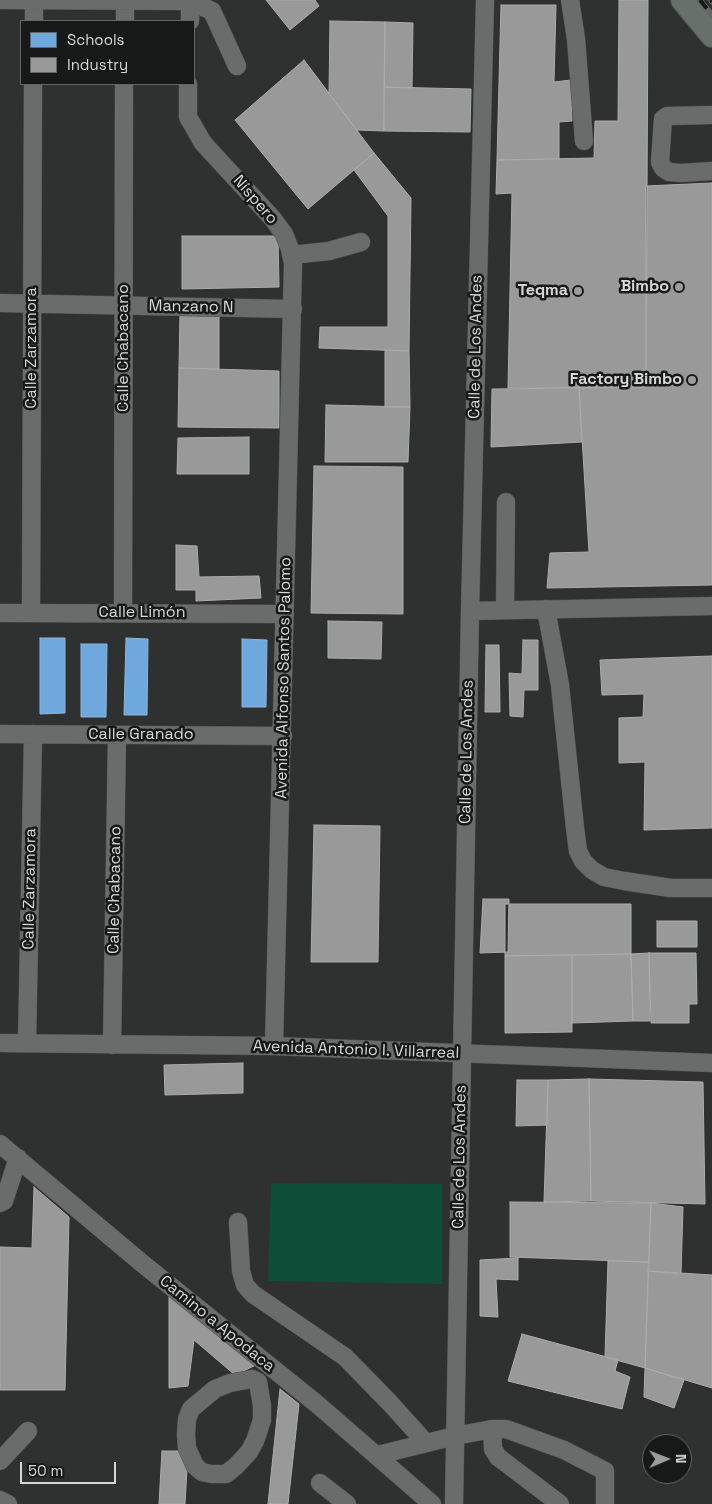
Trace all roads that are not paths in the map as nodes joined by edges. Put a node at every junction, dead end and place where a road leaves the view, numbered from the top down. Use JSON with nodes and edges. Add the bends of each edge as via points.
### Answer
{"nodes":[{"id":1,"x":0,"y":0,"type":"edge"},
{"id":2,"x":34,"y":0,"type":"edge"},
{"id":3,"x":190,"y":0,"type":"edge"},
{"id":4,"x":485,"y":0,"type":"edge"},
{"id":5,"x":570,"y":0,"type":"edge"},
{"id":6,"x":682,"y":0,"type":"edge"},
{"id":7,"x":125,"y":1,"type":"edge"},
{"id":8,"x":34,"y":20,"type":"edge"},
{"id":9,"x":124,"y":20,"type":"edge"},
{"id":10,"x":190,"y":20,"type":"edge"},
{"id":11,"x":712,"y":36,"type":"edge"},
{"id":12,"x":237,"y":66,"type":"dead end"},
{"id":13,"x":33,"y":85,"type":"edge"},
{"id":14,"x":124,"y":85,"type":"edge"},
{"id":15,"x":188,"y":85,"type":"edge"},
{"id":16,"x":712,"y":115,"type":"edge"},
{"id":17,"x":584,"y":141,"type":"dead end"},
{"id":18,"x":712,"y":171,"type":"edge"},
{"id":19,"x":361,"y":242,"type":"dead end"},
{"id":20,"x":291,"y":255,"type":"junction"},
{"id":21,"x":0,"y":303,"type":"edge"},
{"id":22,"x":33,"y":303,"type":"junction"},
{"id":23,"x":124,"y":306,"type":"junction"},
{"id":24,"x":293,"y":309,"type":"junction"},
{"id":25,"x":506,"y":502,"type":"dead end"},
{"id":26,"x":712,"y":606,"type":"edge"},
{"id":27,"x":505,"y":610,"type":"junction"},
{"id":28,"x":546,"y":610,"type":"junction"},
{"id":29,"x":470,"y":611,"type":"junction"},
{"id":30,"x":0,"y":613,"type":"edge"},
{"id":31,"x":32,"y":613,"type":"junction"},
{"id":32,"x":122,"y":613,"type":"junction"},
{"id":33,"x":284,"y":614,"type":"junction"},
{"id":34,"x":0,"y":734,"type":"edge"},
{"id":35,"x":32,"y":734,"type":"junction"},
{"id":36,"x":117,"y":735,"type":"junction"},
{"id":37,"x":283,"y":736,"type":"junction"},
{"id":38,"x":712,"y":888,"type":"edge"},
{"id":39,"x":0,"y":1043,"type":"edge"},
{"id":40,"x":27,"y":1043,"type":"junction"},
{"id":41,"x":112,"y":1045,"type":"junction"},
{"id":42,"x":274,"y":1046,"type":"junction"},
{"id":43,"x":461,"y":1054,"type":"junction"},
{"id":44,"x":712,"y":1063,"type":"edge"},
{"id":45,"x":0,"y":1144,"type":"edge"},
{"id":46,"x":18,"y":1158,"type":"junction"},
{"id":47,"x":0,"y":1203,"type":"edge"},
{"id":48,"x":238,"y":1222,"type":"dead end"},
{"id":49,"x":272,"y":1369,"type":"junction"},
{"id":50,"x":258,"y":1382,"type":"junction"},
{"id":51,"x":492,"y":1429,"type":"junction"},
{"id":52,"x":28,"y":1431,"type":"dead end"},
{"id":53,"x":455,"y":1436,"type":"junction"},
{"id":54,"x":426,"y":1443,"type":"junction"},
{"id":55,"x":378,"y":1455,"type":"junction"},
{"id":56,"x":0,"y":1461,"type":"edge"},
{"id":57,"x":320,"y":1483,"type":"dead end"},
{"id":58,"x":0,"y":1500,"type":"edge"},
{"id":59,"x":8,"y":1504,"type":"edge"},
{"id":60,"x":347,"y":1504,"type":"edge"},
{"id":61,"x":432,"y":1504,"type":"edge"},
{"id":62,"x":454,"y":1504,"type":"edge"},
{"id":63,"x":560,"y":1504,"type":"edge"},
{"id":64,"x":605,"y":1504,"type":"edge"}],
"edges":[{"from":1,"to":2,"type":"street"},
{"from":2,"to":7,"type":"street"},
{"from":2,"to":8,"type":"street"},
{"from":3,"to":7,"type":"street"},
{"from":3,"to":10,"type":"street"},
{"from":3,"to":12,"type":"street","via":[[212,11]]},
{"from":4,"to":29,"type":"street","name":"Calle de Los Andes"},
{"from":5,"to":17,"type":"street"},
{"from":6,"to":11,"type":"main road"},
{"from":7,"to":9,"type":"street"},
{"from":13,"to":22,"type":"street","name":"Calle Zarzamora"},
{"from":14,"to":23,"type":"street","name":"Calle Chabacano"},
{"from":15,"to":20,"type":"street","name":"Níspero","via":[[188,117],[203,142],[273,219],[284,234]]},
{"from":16,"to":18,"type":"street","via":[[667,116],[663,119],[660,162],[669,172]]},
{"from":19,"to":20,"type":"street","via":[[329,252]]},
{"from":20,"to":24,"type":"street","name":"Níspero"},
{"from":21,"to":22,"type":"street","name":"Manzano N"},
{"from":22,"to":23,"type":"street","name":"Manzano N"},
{"from":22,"to":31,"type":"street","name":"Calle Zarzamora"},
{"from":23,"to":24,"type":"street","name":"Manzano N"},
{"from":23,"to":32,"type":"street","name":"Calle Chabacano"},
{"from":24,"to":33,"type":"street","name":"Avenida Alfonso Santos Palomo"},
{"from":25,"to":27,"type":"street"},
{"from":26,"to":28,"type":"street"},
{"from":27,"to":28,"type":"street"},
{"from":27,"to":29,"type":"street"},
{"from":28,"to":38,"type":"street","via":[[560,685],[578,851],[583,861],[604,877],[671,888]]},
{"from":29,"to":43,"type":"street","name":"Calle de Los Andes"},
{"from":30,"to":31,"type":"street","name":"Calle Limón"},
{"from":31,"to":32,"type":"street","name":"Calle Limón"},
{"from":32,"to":33,"type":"street","name":"Calle Limón"},
{"from":33,"to":37,"type":"street","name":"Avenida Alfonso Santos Palomo"},
{"from":34,"to":35,"type":"street","name":"Calle Granado"},
{"from":35,"to":36,"type":"street","name":"Calle Granado"},
{"from":35,"to":40,"type":"street","name":"Calle Zarzamora"},
{"from":36,"to":37,"type":"street","name":"Calle Granado"},
{"from":36,"to":41,"type":"street","name":"Calle Chabacano"},
{"from":37,"to":42,"type":"street","name":"Avenida Alfonso Santos Palomo"},
{"from":39,"to":40,"type":"street","name":"Avenida Antonio I. Villarreal"},
{"from":40,"to":41,"type":"street","name":"Avenida Antonio I. Villarreal"},
{"from":41,"to":42,"type":"street","name":"Avenida Antonio I. Villarreal"},
{"from":42,"to":43,"type":"street","name":"Avenida Antonio I. Villarreal"},
{"from":43,"to":44,"type":"street","name":"Avenida Antonio I. Villarreal"},
{"from":43,"to":53,"type":"street","name":"Calle de Los Andes"},
{"from":45,"to":46,"type":"street","name":"Camino a Apodaca"},
{"from":46,"to":47,"type":"street","via":[[4,1200]]},
{"from":46,"to":49,"type":"street","name":"Camino a Apodaca"},
{"from":48,"to":54,"type":"street","via":[[245,1285],[253,1294],[345,1357]]},
{"from":49,"to":50,"type":"street"},
{"from":49,"to":55,"type":"street","name":"Camino a Apodaca"},
{"from":50,"to":50,"type":"street","via":[[252,1379],[215,1389],[191,1409],[187,1419],[187,1448],[195,1466],[202,1472],[226,1474],[249,1452],[262,1420]]},
{"from":51,"to":53,"type":"street"},
{"from":51,"to":63,"type":"street","via":[[493,1449],[498,1457]]},
{"from":51,"to":64,"type":"street","via":[[506,1429],[564,1450],[605,1471]]},
{"from":52,"to":56,"type":"street"},
{"from":53,"to":54,"type":"street"},
{"from":53,"to":62,"type":"street","name":"Calle de Los Andes"},
{"from":54,"to":55,"type":"street"},
{"from":55,"to":61,"type":"street","name":"Camino a Apodaca"},
{"from":57,"to":60,"type":"street"},
{"from":58,"to":59,"type":"street"}]}
